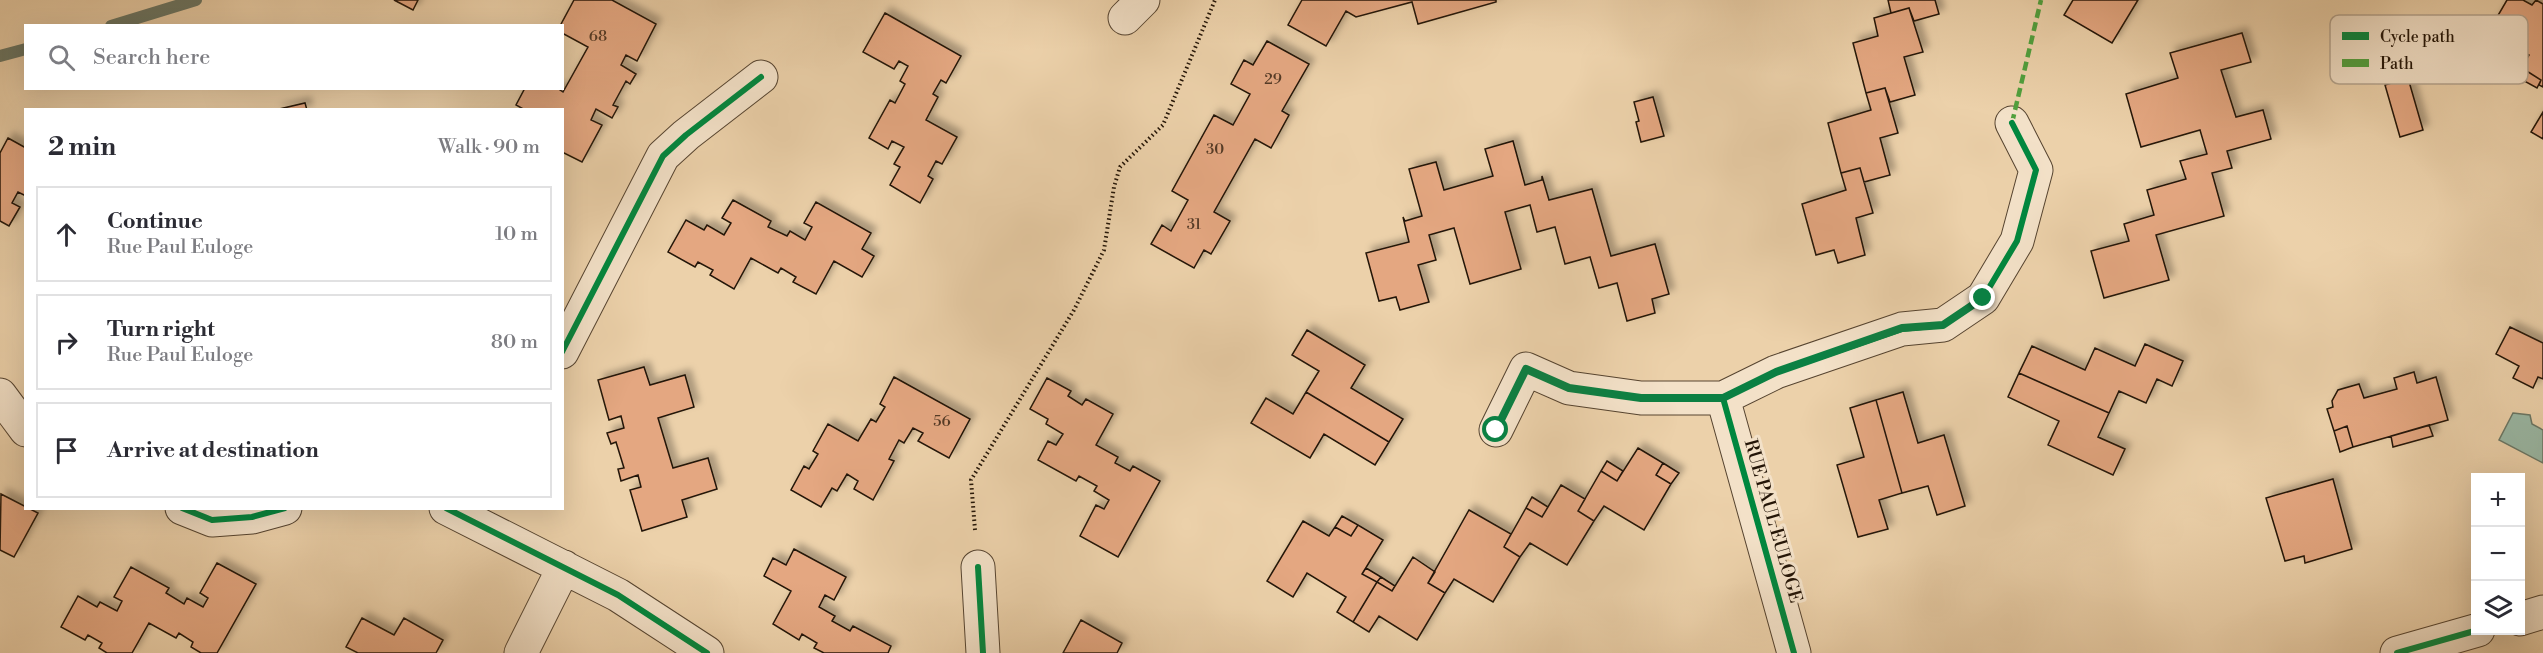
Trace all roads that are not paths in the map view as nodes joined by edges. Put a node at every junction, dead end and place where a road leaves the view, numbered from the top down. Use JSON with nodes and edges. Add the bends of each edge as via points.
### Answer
{"nodes":[{"id":1,"x":761,"y":77,"type":"dead end"},
{"id":2,"x":2012,"y":123,"type":"dead end"},
{"id":3,"x":564,"y":348,"type":"edge"},
{"id":4,"x":0,"y":396,"type":"edge"},
{"id":5,"x":1723,"y":398,"type":"junction"},
{"id":6,"x":24,"y":427,"type":"edge"},
{"id":7,"x":1496,"y":430,"type":"dead end"},
{"id":8,"x":187,"y":510,"type":"edge"},
{"id":9,"x":278,"y":510,"type":"edge"},
{"id":10,"x":454,"y":510,"type":"edge"},
{"id":11,"x":481,"y":517,"type":"edge"},
{"id":12,"x":564,"y":567,"type":"junction"},
{"id":13,"x":978,"y":567,"type":"road end"},
{"id":14,"x":2543,"y":612,"type":"edge"},
{"id":15,"x":2525,"y":617,"type":"edge"},
{"id":16,"x":2471,"y":632,"type":"edge"},
{"id":17,"x":521,"y":653,"type":"edge"},
{"id":18,"x":707,"y":653,"type":"edge"},
{"id":19,"x":983,"y":653,"type":"edge"},
{"id":20,"x":1794,"y":653,"type":"edge"},
{"id":21,"x":2397,"y":653,"type":"edge"}],
"edges":[{"from":1,"to":3,"type":"street","via":[[663,156]]},
{"from":2,"to":5,"type":"street","via":[[2036,170],[2017,240],[1983,298],[1943,325],[1902,328],[1776,372]]},
{"from":4,"to":6,"type":"street"},
{"from":5,"to":7,"type":"street","via":[[1641,398],[1569,388],[1526,369]]},
{"from":5,"to":20,"type":"street","name":"RUE PAUL EULOGE"},
{"from":8,"to":9,"type":"street","via":[[212,520],[252,517]]},
{"from":10,"to":11,"type":"street"},
{"from":11,"to":12,"type":"street"},
{"from":12,"to":17,"type":"street"},
{"from":12,"to":18,"type":"street"},
{"from":13,"to":19,"type":"street"},
{"from":14,"to":15,"type":"street"},
{"from":16,"to":21,"type":"street"}]}
